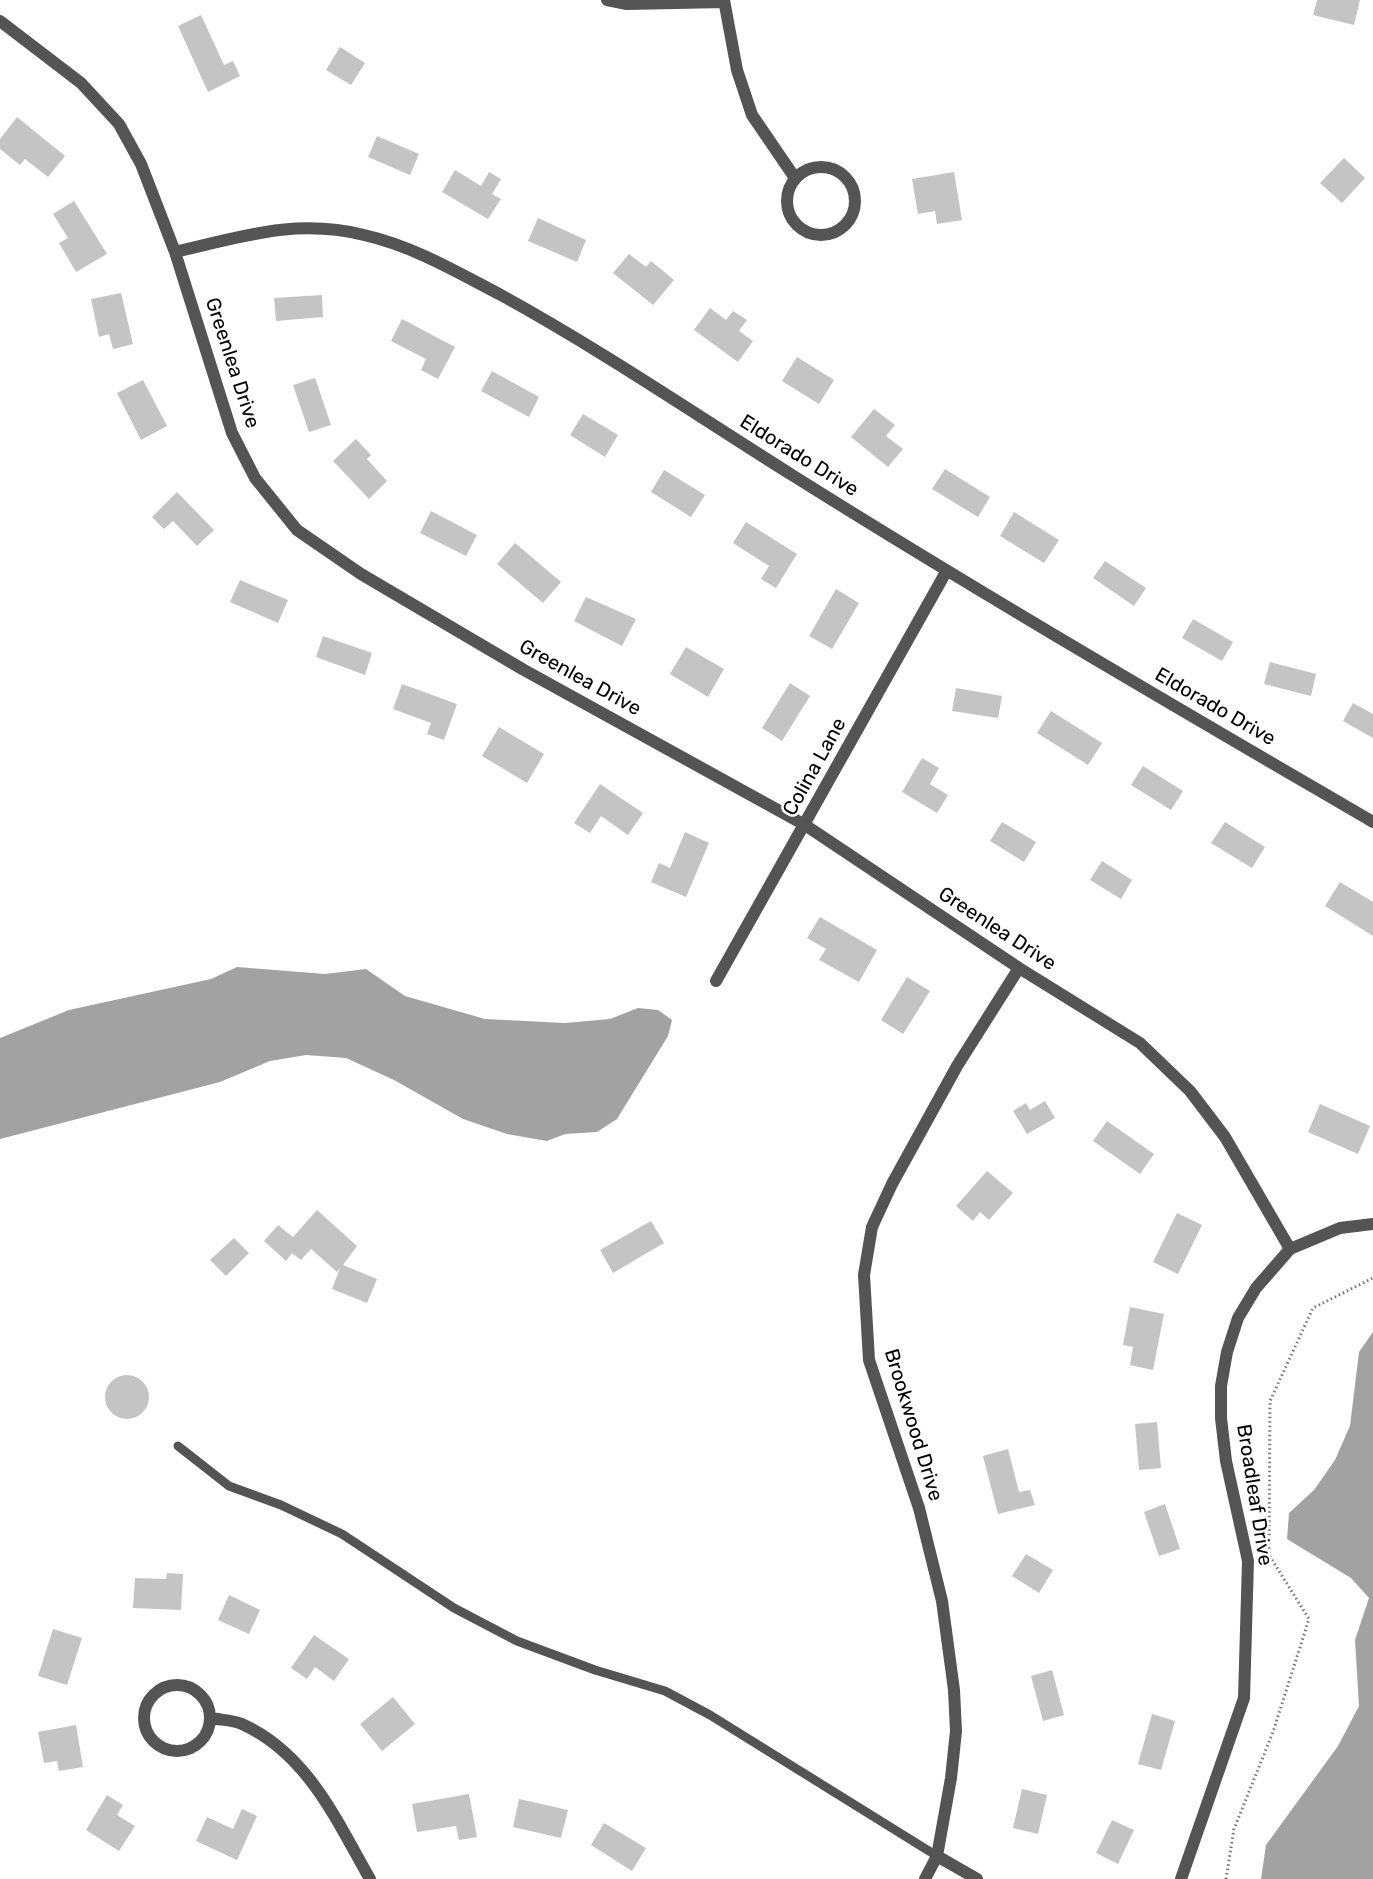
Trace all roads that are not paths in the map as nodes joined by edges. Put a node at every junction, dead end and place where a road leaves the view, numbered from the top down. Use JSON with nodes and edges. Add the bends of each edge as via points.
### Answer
{"nodes":[{"id":1,"x":607,"y":0,"type":"edge"},
{"id":2,"x":724,"y":1,"type":"edge"},
{"id":3,"x":0,"y":21,"type":"edge"},
{"id":4,"x":795,"y":178,"type":"junction"},
{"id":5,"x":175,"y":252,"type":"junction"},
{"id":6,"x":946,"y":572,"type":"junction"},
{"id":7,"x":1373,"y":822,"type":"edge"},
{"id":8,"x":805,"y":825,"type":"junction"},
{"id":9,"x":1019,"y":968,"type":"junction"},
{"id":10,"x":716,"y":981,"type":"dead end"},
{"id":11,"x":1373,"y":1224,"type":"edge"},
{"id":12,"x":1290,"y":1250,"type":"junction"},
{"id":13,"x":178,"y":1446,"type":"dead end"},
{"id":14,"x":211,"y":1718,"type":"junction"},
{"id":15,"x":937,"y":1856,"type":"junction"},
{"id":16,"x":370,"y":1879,"type":"edge"},
{"id":17,"x":925,"y":1879,"type":"edge"},
{"id":18,"x":977,"y":1879,"type":"edge"},
{"id":19,"x":1181,"y":1879,"type":"edge"}],
"edges":[{"from":1,"to":2,"type":"street","via":[[627,4]]},
{"from":2,"to":4,"type":"street","via":[[737,70],[752,116]]},
{"from":3,"to":5,"type":"street","name":"Greenlea Drive","via":[[81,83],[119,124],[141,164]]},
{"from":4,"to":4,"type":"street","via":[[786,197],[787,208],[798,226],[807,232],[828,234],[846,224],[852,215],[854,194],[844,175],[824,166],[803,171]]},
{"from":5,"to":6,"type":"street","name":"Eldorado Drive","via":[[288,227],[353,233],[404,246],[546,320]]},
{"from":5,"to":8,"type":"street","name":"Greenlea Drive","via":[[232,433],[255,478],[297,530],[361,574],[524,670]]},
{"from":6,"to":7,"type":"street","name":"Eldorado Drive"},
{"from":6,"to":8,"type":"street","name":"Colina Lane"},
{"from":8,"to":9,"type":"street","name":"Greenlea Drive"},
{"from":8,"to":10,"type":"street","name":"Colina Lane"},
{"from":9,"to":12,"type":"street","name":"Greenlea Drive","via":[[1140,1043],[1190,1090],[1225,1137]]},
{"from":9,"to":15,"type":"street","name":"Brookwood Drive","via":[[957,1066],[892,1184],[872,1227],[864,1275],[869,1360],[919,1508],[942,1601],[954,1690],[956,1731]]},
{"from":11,"to":12,"type":"street","name":"Broadleaf Drive","via":[[1341,1228]]},
{"from":12,"to":19,"type":"street","name":"Broadleaf Drive","via":[[1257,1288],[1238,1318],[1221,1386],[1226,1461],[1248,1561],[1247,1665],[1244,1698]]},
{"from":13,"to":15,"type":"lane","via":[[229,1486],[342,1534],[454,1608],[517,1641],[665,1691],[710,1714]]},
{"from":14,"to":14,"type":"street","via":[[204,1698],[175,1684],[155,1693],[148,1701],[144,1721],[151,1740],[179,1752],[189,1750],[205,1737]]},
{"from":14,"to":16,"type":"street","via":[[240,1723],[291,1757],[319,1790]]},
{"from":15,"to":17,"type":"street","name":"Brookwood Drive"},
{"from":15,"to":18,"type":"street"}]}
